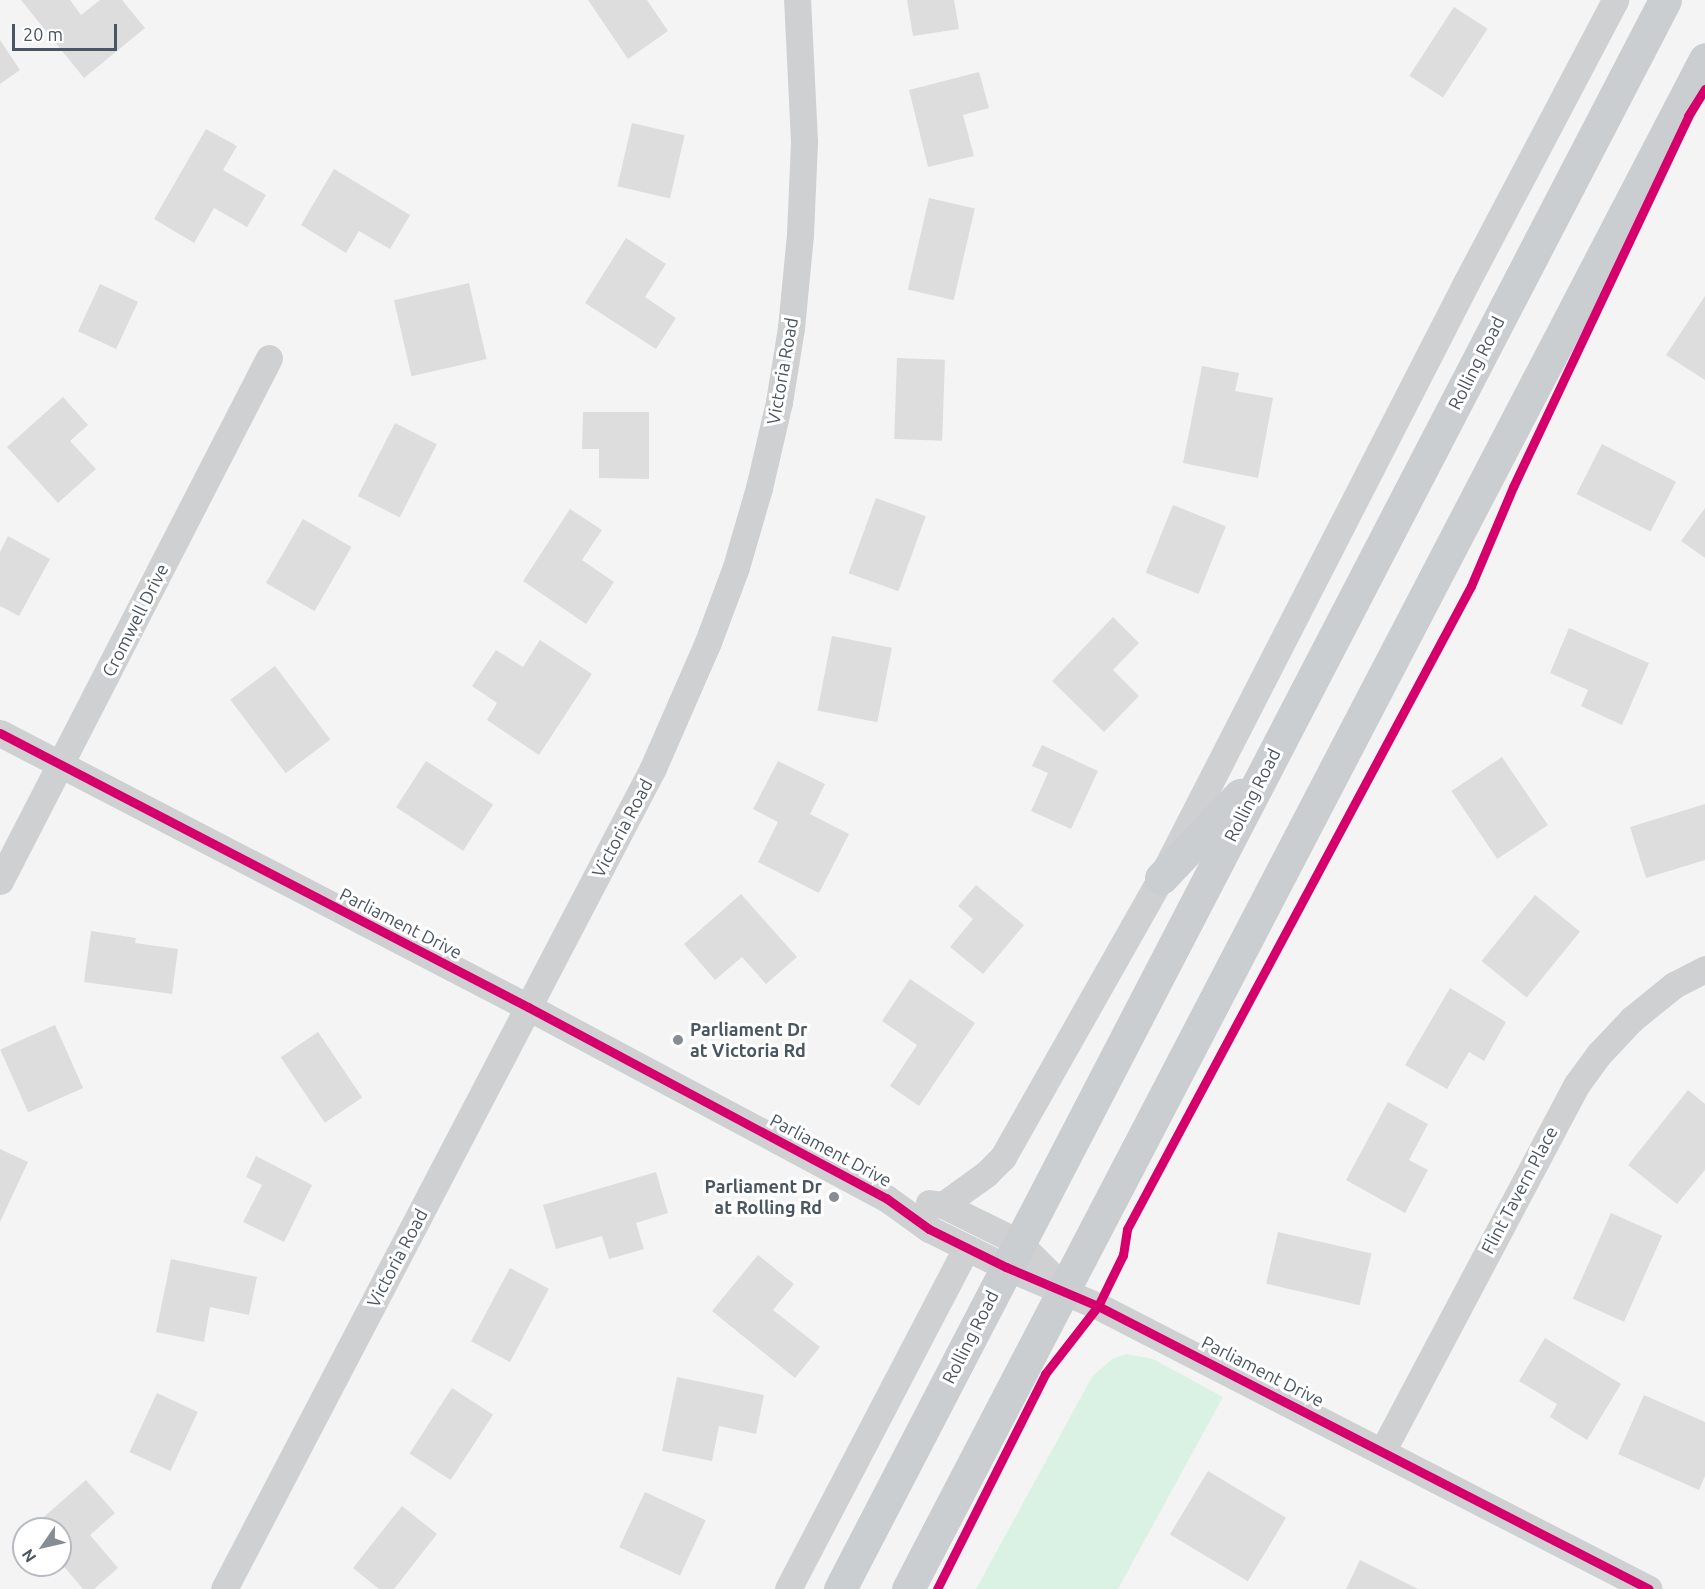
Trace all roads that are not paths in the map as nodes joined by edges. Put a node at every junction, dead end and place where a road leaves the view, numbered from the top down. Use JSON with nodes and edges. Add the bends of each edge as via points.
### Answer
{"nodes":[{"id":1,"x":797,"y":0,"type":"edge"},
{"id":2,"x":1615,"y":0,"type":"edge"},
{"id":3,"x":1665,"y":0,"type":"edge"},
{"id":4,"x":1705,"y":59,"type":"edge"},
{"id":5,"x":269,"y":358,"type":"dead end"},
{"id":6,"x":0,"y":733,"type":"edge"},
{"id":7,"x":60,"y":765,"type":"junction"},
{"id":8,"x":1266,"y":768,"type":"junction"},
{"id":9,"x":1161,"y":878,"type":"junction"},
{"id":10,"x":0,"y":881,"type":"edge"},
{"id":11,"x":1705,"y":969,"type":"edge"},
{"id":12,"x":528,"y":1007,"type":"junction"},
{"id":13,"x":886,"y":1198,"type":"junction"},
{"id":14,"x":943,"y":1205,"type":"junction"},
{"id":15,"x":966,"y":1248,"type":"junction"},
{"id":16,"x":1012,"y":1255,"type":"junction"},
{"id":17,"x":1066,"y":1290,"type":"junction"},
{"id":18,"x":1383,"y":1450,"type":"junction"},
{"id":19,"x":224,"y":1589,"type":"edge"},
{"id":20,"x":788,"y":1589,"type":"edge"},
{"id":21,"x":840,"y":1589,"type":"edge"},
{"id":22,"x":908,"y":1589,"type":"edge"},
{"id":23,"x":1649,"y":1589,"type":"edge"}],
"edges":[{"from":1,"to":12,"type":"street","name":"Victoria Road","via":[[804,141],[800,234],[791,328],[759,488],[736,567],[708,642],[653,768]]},
{"from":2,"to":9,"type":"street","via":[[1460,293]]},
{"from":3,"to":8,"type":"main road","name":"Rolling Road"},
{"from":4,"to":17,"type":"main road"},
{"from":5,"to":7,"type":"street","name":"Cromwell Drive"},
{"from":6,"to":7,"type":"street","name":"Parliament Drive"},
{"from":7,"to":10,"type":"street","name":"Cromwell Drive"},
{"from":7,"to":12,"type":"street","name":"Parliament Drive"},
{"from":8,"to":9,"type":"main road"},
{"from":8,"to":16,"type":"main road","name":"Rolling Road"},
{"from":9,"to":14,"type":"street","via":[[1003,1157]]},
{"from":11,"to":18,"type":"street","name":"Flint Tavern Place","via":[[1674,985],[1632,1019],[1577,1083]]},
{"from":12,"to":13,"type":"street","name":"Parliament Drive"},
{"from":12,"to":19,"type":"street","name":"Victoria Road"},
{"from":13,"to":14,"type":"street","name":"Parliament Drive"},
{"from":13,"to":15,"type":"street","name":"Parliament Drive","via":[[929,1229]]},
{"from":14,"to":16,"type":"street","name":"Parliament Drive"},
{"from":15,"to":16,"type":"street","name":"Parliament Drive"},
{"from":15,"to":20,"type":"street"},
{"from":16,"to":17,"type":"street","name":"Parliament Drive"},
{"from":16,"to":21,"type":"main road","name":"Rolling Road"},
{"from":17,"to":18,"type":"street","name":"Parliament Drive"},
{"from":17,"to":22,"type":"main road"},
{"from":18,"to":23,"type":"street","name":"Parliament Drive"}]}
